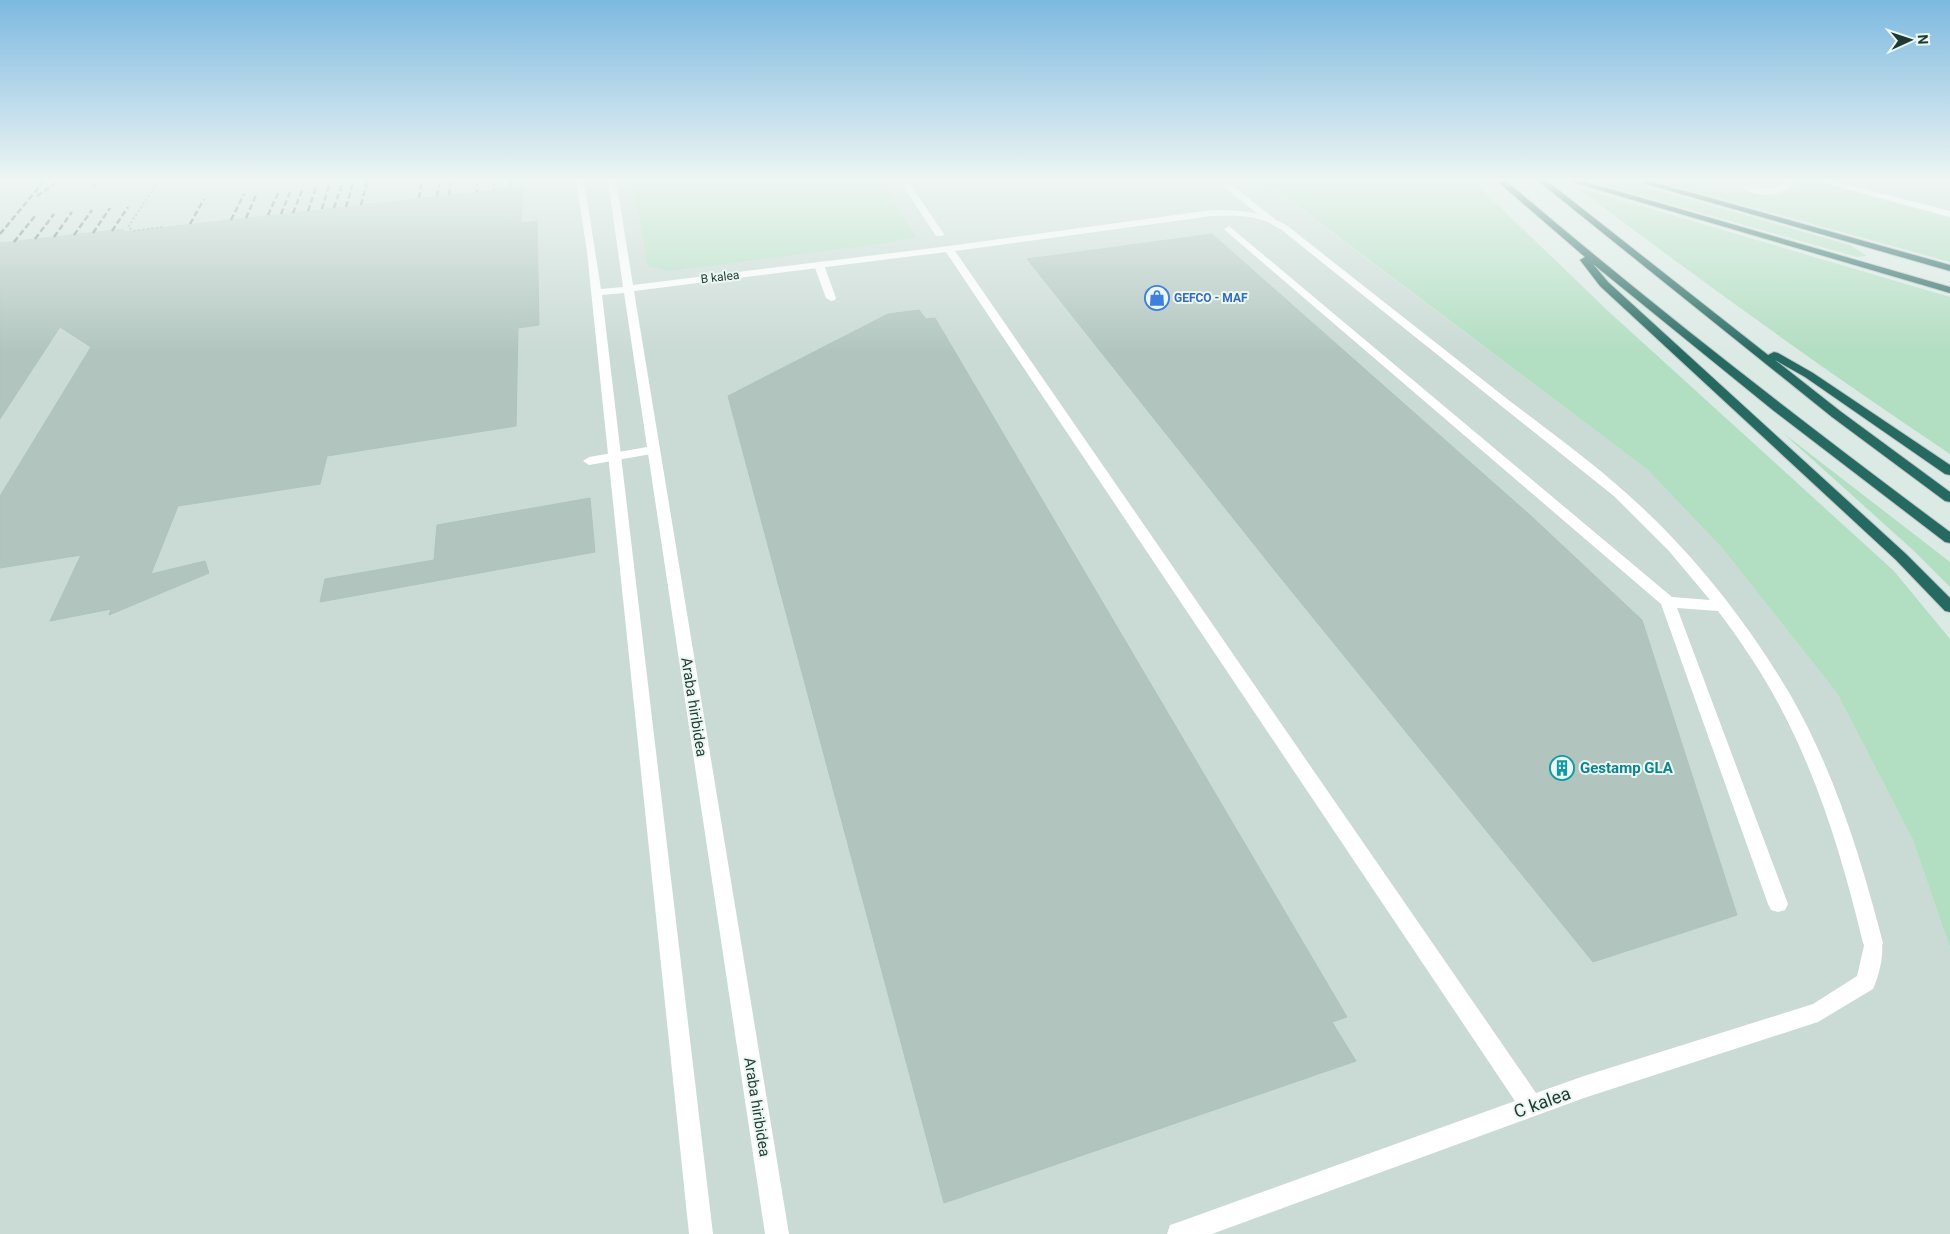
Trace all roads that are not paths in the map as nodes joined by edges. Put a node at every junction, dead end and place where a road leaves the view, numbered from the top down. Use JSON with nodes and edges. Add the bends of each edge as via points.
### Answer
{"nodes":[{"id":1,"x":590,"y":238,"type":"edge"},
{"id":2,"x":620,"y":238,"type":"edge"},
{"id":3,"x":1030,"y":238,"type":"edge"},
{"id":4,"x":1239,"y":238,"type":"edge"},
{"id":5,"x":1296,"y":238,"type":"edge"},
{"id":6,"x":1611,"y":238,"type":"edge"},
{"id":7,"x":1768,"y":238,"type":"edge"},
{"id":8,"x":1841,"y":238,"type":"edge"},
{"id":9,"x":1568,"y":239,"type":"joint"},
{"id":10,"x":949,"y":249,"type":"junction"},
{"id":11,"x":819,"y":265,"type":"junction"},
{"id":12,"x":1950,"y":268,"type":"edge"},
{"id":13,"x":628,"y":289,"type":"junction"},
{"id":14,"x":1950,"y":290,"type":"edge"},
{"id":15,"x":596,"y":293,"type":"junction"},
{"id":16,"x":831,"y":298,"type":"dead end"},
{"id":17,"x":1726,"y":326,"type":"junction"},
{"id":18,"x":653,"y":450,"type":"junction"},
{"id":19,"x":615,"y":456,"type":"junction"},
{"id":20,"x":590,"y":461,"type":"dead end"},
{"id":21,"x":1950,"y":471,"type":"edge"},
{"id":22,"x":1950,"y":498,"type":"edge"},
{"id":23,"x":1950,"y":539,"type":"edge"},
{"id":24,"x":1668,"y":602,"type":"junction"},
{"id":25,"x":1723,"y":606,"type":"junction"},
{"id":26,"x":1950,"y":607,"type":"edge"},
{"id":27,"x":1778,"y":904,"type":"dead end"},
{"id":28,"x":1872,"y":944,"type":"joint"},
{"id":29,"x":1532,"y":1106,"type":"junction"},
{"id":30,"x":701,"y":1234,"type":"edge"},
{"id":31,"x":777,"y":1234,"type":"edge"},
{"id":32,"x":1179,"y":1234,"type":"edge"}],
"edges":[{"from":1,"to":15,"type":"street"},
{"from":2,"to":13,"type":"street","name":"Araba hiribidea"},
{"from":3,"to":10,"type":"street","name":"B kalea"},
{"from":4,"to":24,"type":"street"},
{"from":5,"to":25,"type":"street","name":"B kalea","via":[[1620,494],[1709,587]]},
{"from":6,"to":17,"type":"highway"},
{"from":7,"to":14,"type":"highway"},
{"from":8,"to":12,"type":"highway"},
{"from":9,"to":23,"type":"highway"},
{"from":9,"to":26,"type":"highway","via":[[1604,284],[1902,557]]},
{"from":10,"to":11,"type":"street","name":"B kalea"},
{"from":10,"to":29,"type":"street"},
{"from":11,"to":13,"type":"street","name":"B kalea"},
{"from":11,"to":16,"type":"street"},
{"from":13,"to":15,"type":"street","name":"B kalea"},
{"from":13,"to":18,"type":"street","name":"Araba hiribidea"},
{"from":15,"to":19,"type":"street"},
{"from":17,"to":21,"type":"highway","via":[[1809,375]]},
{"from":17,"to":22,"type":"highway","via":[[1836,414]]},
{"from":18,"to":19,"type":"street"},
{"from":18,"to":31,"type":"street","name":"Araba hiribidea"},
{"from":19,"to":20,"type":"street"},
{"from":19,"to":30,"type":"street"},
{"from":24,"to":25,"type":"street"},
{"from":24,"to":27,"type":"street"},
{"from":25,"to":28,"type":"street","name":"B kalea","via":[[1766,669],[1803,735],[1828,794],[1857,878]]},
{"from":28,"to":29,"type":"street","name":"C kalea","via":[[1866,982],[1818,1012]]},
{"from":29,"to":32,"type":"street","name":"C kalea"}]}
